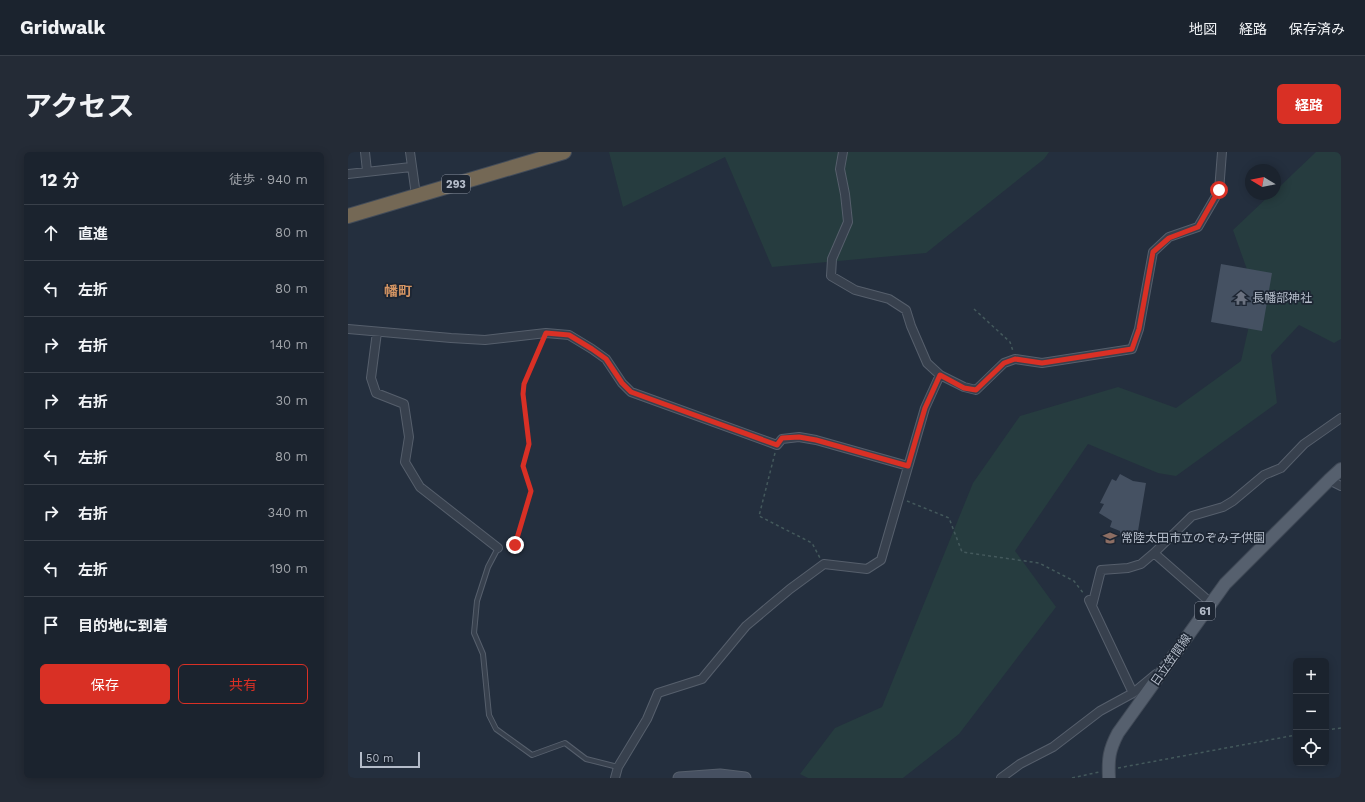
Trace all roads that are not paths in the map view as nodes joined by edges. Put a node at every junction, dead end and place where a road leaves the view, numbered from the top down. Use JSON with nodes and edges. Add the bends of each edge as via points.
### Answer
{"nodes":[{"id":1,"x":365,"y":152,"type":"edge"},
{"id":2,"x":410,"y":152,"type":"edge"},
{"id":3,"x":564,"y":152,"type":"edge"},
{"id":4,"x":843,"y":152,"type":"edge"},
{"id":5,"x":1222,"y":152,"type":"edge"},
{"id":6,"x":411,"y":167,"type":"junction"},
{"id":7,"x":367,"y":171,"type":"junction"},
{"id":8,"x":348,"y":174,"type":"edge"},
{"id":9,"x":416,"y":195,"type":"junction"},
{"id":10,"x":348,"y":216,"type":"edge"},
{"id":11,"x":348,"y":329,"type":"edge"},
{"id":12,"x":377,"y":332,"type":"junction"},
{"id":13,"x":940,"y":375,"type":"junction"},
{"id":14,"x":1341,"y":418,"type":"edge"},
{"id":15,"x":908,"y":466,"type":"junction"},
{"id":16,"x":1341,"y":470,"type":"edge"},
{"id":17,"x":1328,"y":480,"type":"junction"},
{"id":18,"x":1341,"y":486,"type":"edge"},
{"id":19,"x":498,"y":548,"type":"joint"},
{"id":20,"x":1154,"y":553,"type":"junction"},
{"id":21,"x":1211,"y":603,"type":"junction"},
{"id":22,"x":1168,"y":665,"type":"junction"},
{"id":23,"x":1130,"y":694,"type":"junction"},
{"id":24,"x":1136,"y":708,"type":"junction"},
{"id":25,"x":618,"y":767,"type":"junction"},
{"id":26,"x":1109,"y":774,"type":"edge"},
{"id":27,"x":615,"y":778,"type":"edge"},
{"id":28,"x":679,"y":778,"type":"edge"},
{"id":29,"x":745,"y":778,"type":"edge"},
{"id":30,"x":1001,"y":778,"type":"edge"}],
"edges":[{"from":1,"to":7,"type":"street"},
{"from":2,"to":6,"type":"street"},
{"from":3,"to":9,"type":"highway","number":"293"},
{"from":4,"to":13,"type":"street","via":[[840,169],[846,194],[848,222],[832,259],[831,276],[855,290],[889,299],[906,310],[927,364]]},
{"from":5,"to":13,"type":"street","via":[[1219,190],[1198,227],[1169,238],[1153,252],[1139,329],[1132,349],[1042,363],[1015,359],[1004,363],[976,390],[964,388]]},
{"from":6,"to":7,"type":"street"},
{"from":6,"to":9,"type":"street"},
{"from":7,"to":8,"type":"street"},
{"from":9,"to":10,"type":"highway","number":"293"},
{"from":11,"to":12,"type":"street"},
{"from":12,"to":15,"type":"street","via":[[485,340],[546,333],[569,335],[606,359],[631,392],[777,445],[782,438],[799,437]]},
{"from":12,"to":19,"type":"street","via":[[371,378],[376,393],[404,404],[409,437],[405,462],[420,487]]},
{"from":13,"to":15,"type":"street","via":[[925,408]]},
{"from":14,"to":20,"type":"street","via":[[1304,444],[1281,468],[1264,475],[1234,501],[1192,516]]},
{"from":15,"to":25,"type":"street","via":[[881,560],[866,569],[824,564],[790,589],[746,626],[702,679],[658,693],[647,719]]},
{"from":16,"to":17,"type":"main road","name":"日立笠間線","number":"61"},
{"from":17,"to":18,"type":"street"},
{"from":17,"to":21,"type":"main road","name":"日立笠間線","number":"61","via":[[1226,584]]},
{"from":19,"to":25,"type":"lane","via":[[488,567],[477,601],[474,633],[483,654],[489,715],[496,729],[532,756],[565,743],[586,759]]},
{"from":20,"to":21,"type":"street"},
{"from":20,"to":23,"type":"street","via":[[1141,564],[1128,568],[1101,570],[1090,603]]},
{"from":21,"to":22,"type":"main road","name":"日立笠間線","number":"61"},
{"from":22,"to":23,"type":"street"},
{"from":22,"to":24,"type":"main road","name":"日立笠間線","number":"61"},
{"from":23,"to":24,"type":"street"},
{"from":23,"to":30,"type":"street","via":[[1100,711],[1053,747],[1020,764]]},
{"from":24,"to":26,"type":"main road","name":"日立笠間線","number":"61","via":[[1112,746]]},
{"from":25,"to":27,"type":"street"},
{"from":28,"to":29,"type":"street","via":[[720,775]]}]}
